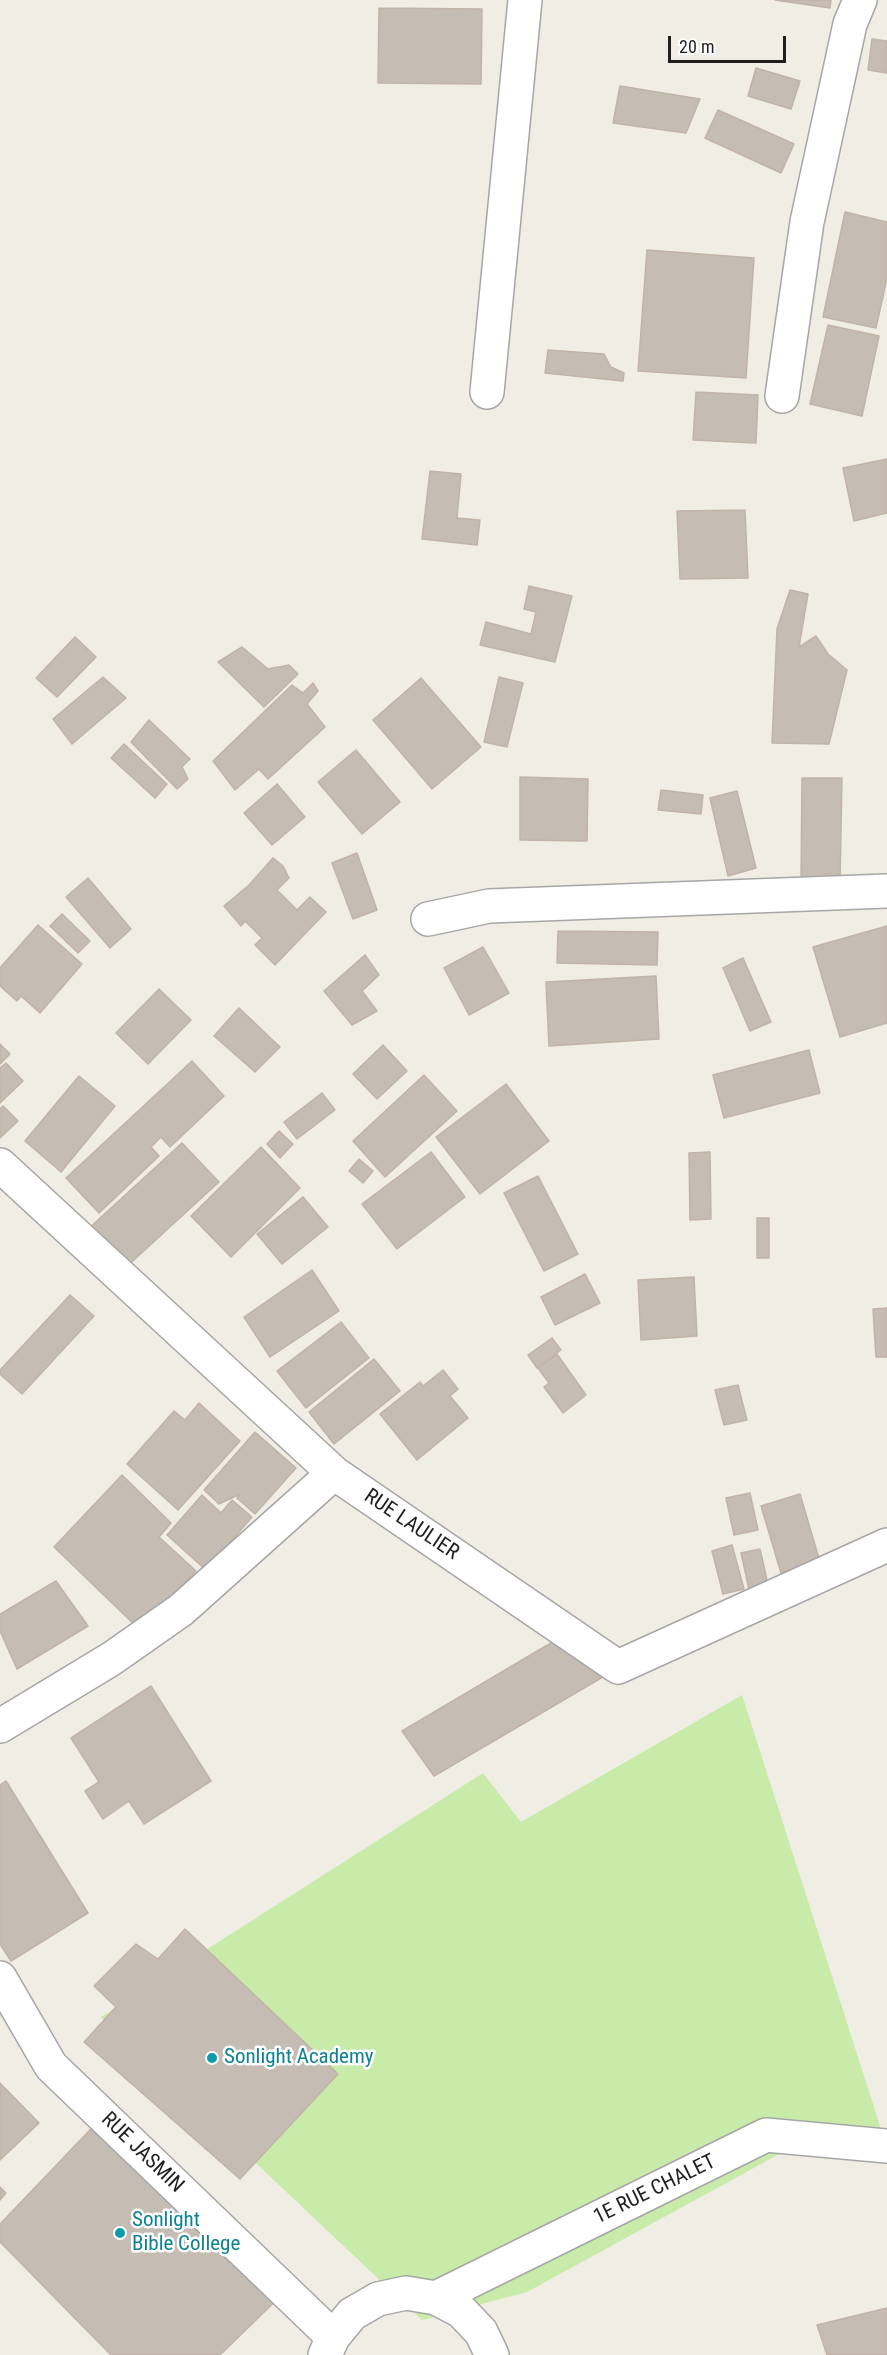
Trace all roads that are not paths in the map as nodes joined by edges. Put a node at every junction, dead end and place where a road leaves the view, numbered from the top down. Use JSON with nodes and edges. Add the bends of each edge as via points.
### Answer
{"nodes":[{"id":1,"x":525,"y":0,"type":"edge"},
{"id":2,"x":860,"y":0,"type":"edge"},
{"id":3,"x":487,"y":392,"type":"dead end"},
{"id":4,"x":782,"y":396,"type":"dead end"},
{"id":5,"x":887,"y":891,"type":"edge"},
{"id":6,"x":428,"y":919,"type":"dead end"},
{"id":7,"x":0,"y":1166,"type":"edge"},
{"id":8,"x":334,"y":1473,"type":"junction"},
{"id":9,"x":887,"y":1545,"type":"edge"},
{"id":10,"x":0,"y":1726,"type":"edge"},
{"id":11,"x":0,"y":1978,"type":"edge"},
{"id":12,"x":887,"y":2146,"type":"edge"},
{"id":13,"x":436,"y":2298,"type":"junction"},
{"id":14,"x":329,"y":2346,"type":"edge"},
{"id":15,"x":492,"y":2355,"type":"edge"}],
"edges":[{"from":1,"to":3,"type":"street"},
{"from":2,"to":4,"type":"street","via":[[850,24],[807,222]]},
{"from":5,"to":6,"type":"street","via":[[489,906]]},
{"from":7,"to":8,"type":"street","name":"RUE LAULIER"},
{"from":8,"to":9,"type":"street","name":"RUE LAULIER","via":[[618,1668]]},
{"from":8,"to":10,"type":"street","via":[[181,1610],[111,1659]]},
{"from":11,"to":14,"type":"street","name":"RUE JASMIN","via":[[51,2066]]},
{"from":12,"to":13,"type":"street","name":"1E RUE CHALET","via":[[766,2135]]},
{"from":13,"to":14,"type":"street","via":[[406,2293],[378,2299],[352,2314]]},
{"from":13,"to":15,"type":"street","via":[[461,2311],[481,2332]]}]}
